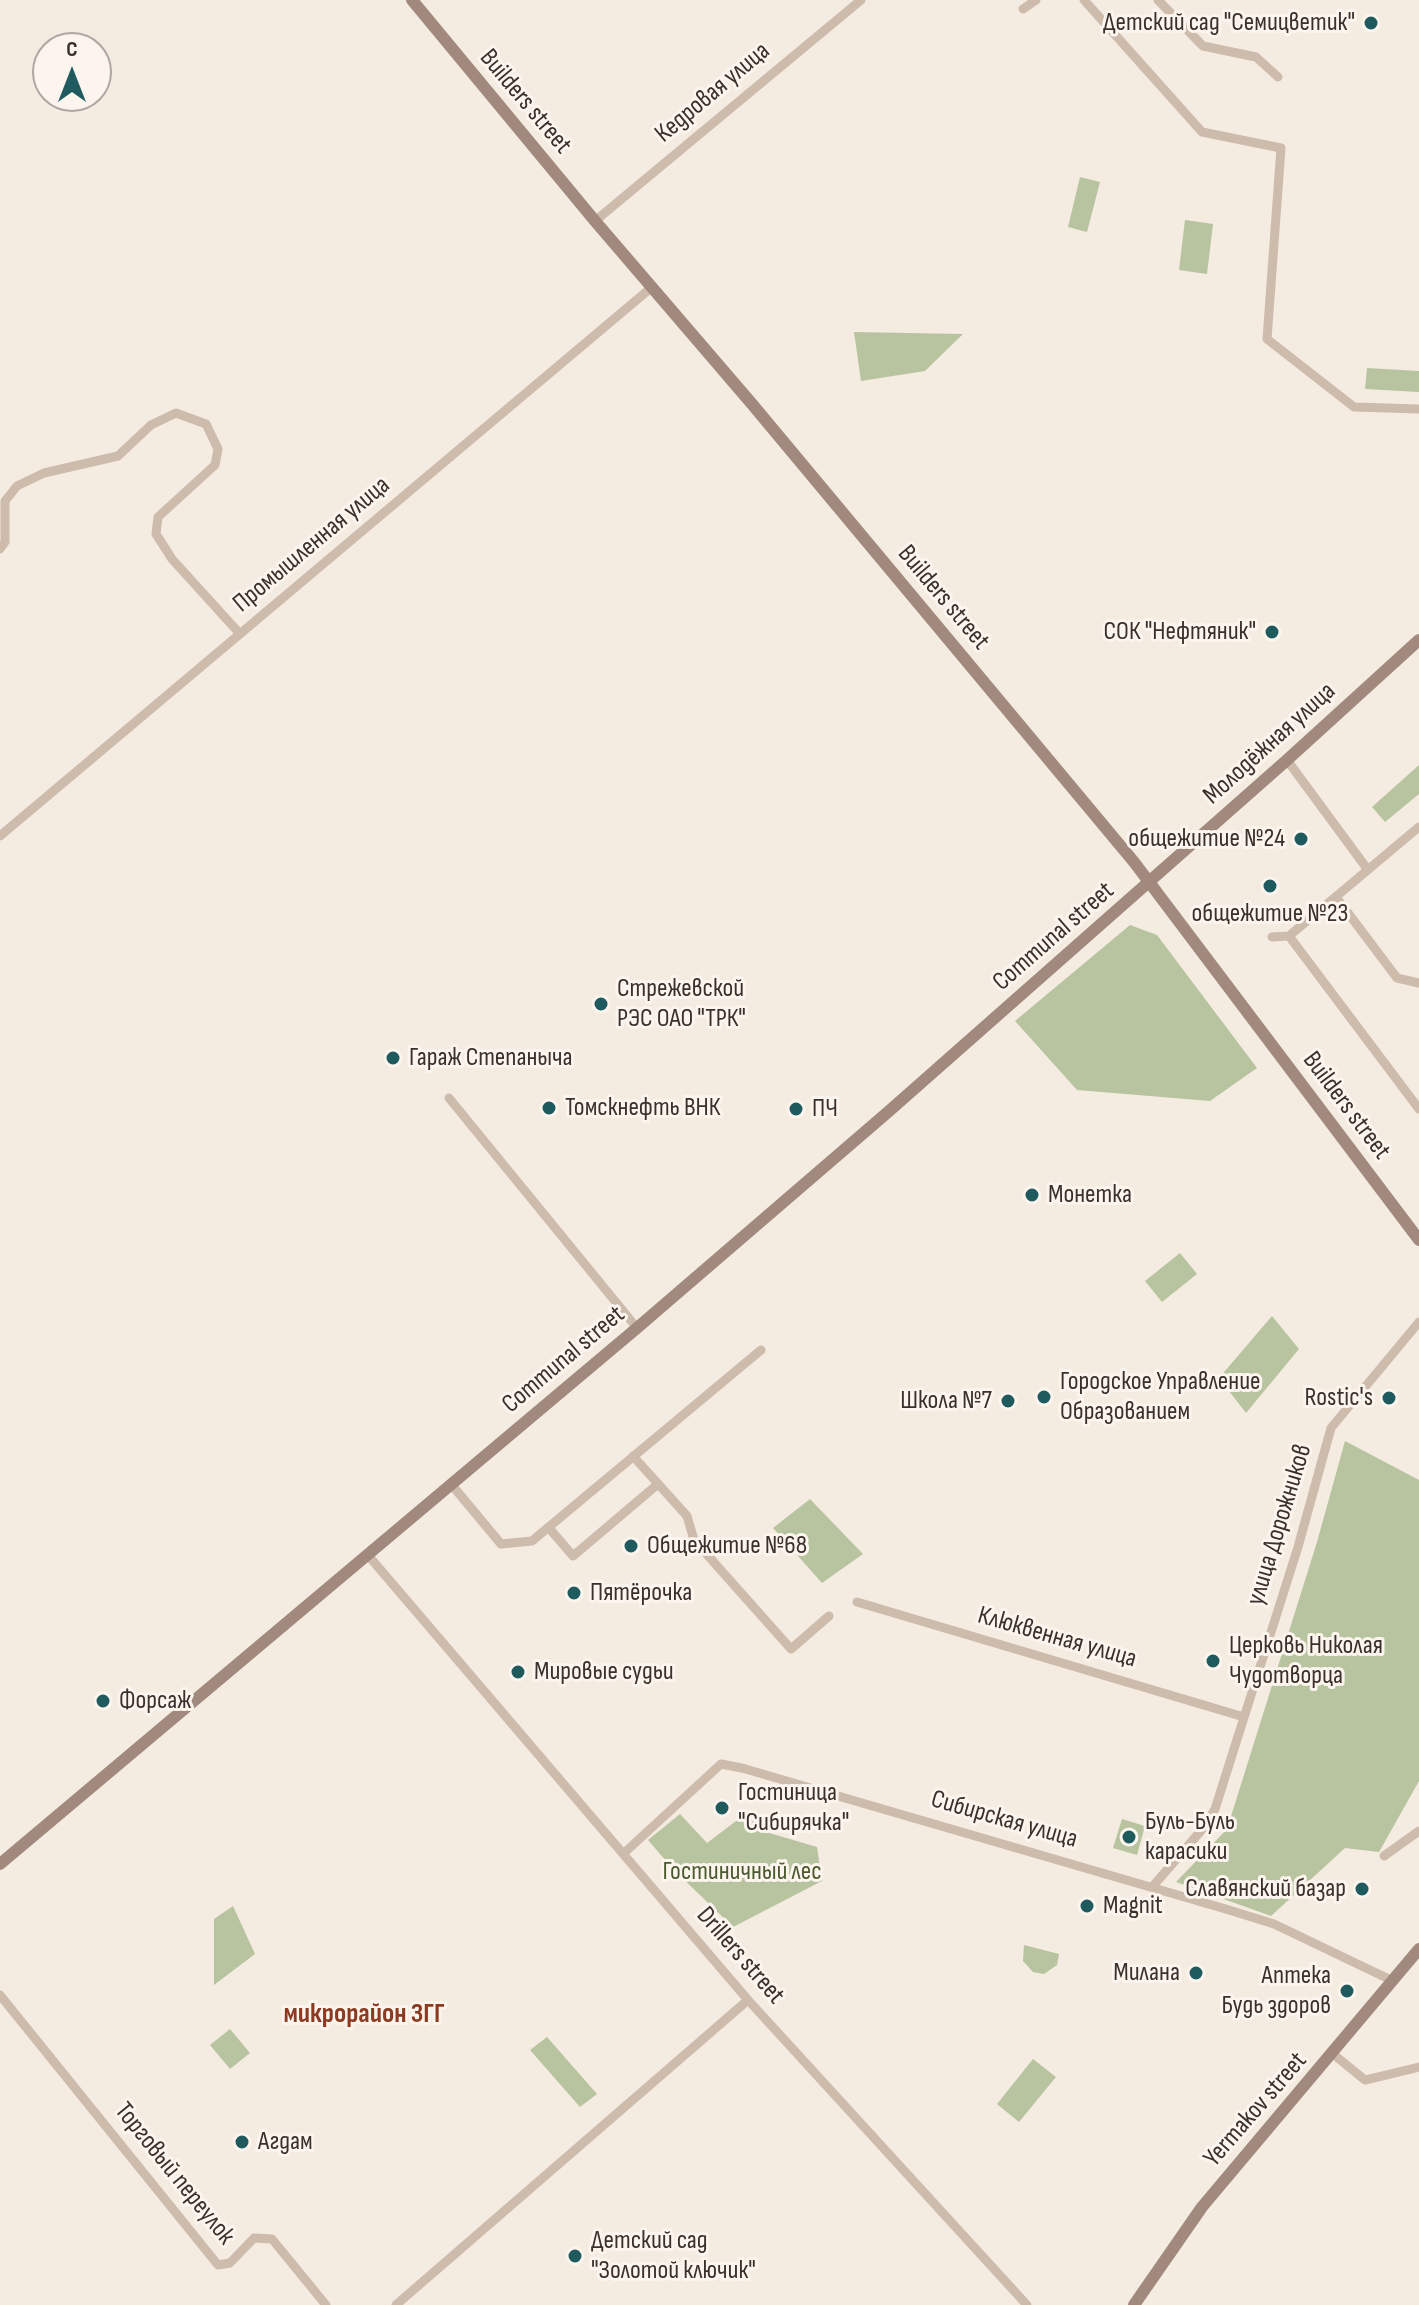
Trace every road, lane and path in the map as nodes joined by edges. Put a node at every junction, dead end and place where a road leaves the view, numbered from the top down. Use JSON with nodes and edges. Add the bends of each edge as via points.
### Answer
{"nodes":[{"id":1,"x":412,"y":0,"type":"edge"},
{"id":2,"x":861,"y":0,"type":"edge"},
{"id":3,"x":1036,"y":0,"type":"edge"},
{"id":4,"x":1084,"y":0,"type":"edge"},
{"id":5,"x":1158,"y":0,"type":"edge"},
{"id":6,"x":1023,"y":9,"type":"dead end"},
{"id":7,"x":1278,"y":77,"type":"dead end"},
{"id":8,"x":595,"y":221,"type":"junction"},
{"id":9,"x":652,"y":287,"type":"junction"},
{"id":10,"x":1419,"y":409,"type":"edge"},
{"id":11,"x":0,"y":549,"type":"edge"},
{"id":12,"x":240,"y":634,"type":"junction"},
{"id":13,"x":1419,"y":640,"type":"edge"},
{"id":14,"x":1287,"y":760,"type":"junction"},
{"id":15,"x":1419,"y":827,"type":"edge"},
{"id":16,"x":0,"y":836,"type":"edge"},
{"id":17,"x":1368,"y":870,"type":"junction"},
{"id":18,"x":1150,"y":881,"type":"junction"},
{"id":19,"x":1336,"y":897,"type":"junction"},
{"id":20,"x":1289,"y":936,"type":"junction"},
{"id":21,"x":1272,"y":937,"type":"dead end"},
{"id":22,"x":1419,"y":983,"type":"edge"},
{"id":23,"x":449,"y":1098,"type":"dead end"},
{"id":24,"x":1419,"y":1109,"type":"edge"},
{"id":25,"x":1419,"y":1240,"type":"edge"},
{"id":26,"x":1419,"y":1322,"type":"edge"},
{"id":27,"x":637,"y":1328,"type":"junction"},
{"id":28,"x":761,"y":1350,"type":"dead end"},
{"id":29,"x":633,"y":1456,"type":"junction"},
{"id":30,"x":451,"y":1484,"type":"junction"},
{"id":31,"x":658,"y":1484,"type":"junction"},
{"id":32,"x":549,"y":1528,"type":"junction"},
{"id":33,"x":367,"y":1554,"type":"junction"},
{"id":34,"x":857,"y":1602,"type":"dead end"},
{"id":35,"x":829,"y":1616,"type":"dead end"},
{"id":36,"x":1244,"y":1717,"type":"junction"},
{"id":37,"x":1419,"y":1831,"type":"edge"},
{"id":38,"x":623,"y":1854,"type":"junction"},
{"id":39,"x":1384,"y":1856,"type":"dead end"},
{"id":40,"x":0,"y":1864,"type":"edge"},
{"id":41,"x":1153,"y":1886,"type":"junction"},
{"id":42,"x":1419,"y":1949,"type":"edge"},
{"id":43,"x":1393,"y":1981,"type":"junction"},
{"id":44,"x":0,"y":1995,"type":"edge"},
{"id":45,"x":748,"y":2000,"type":"junction"},
{"id":46,"x":1333,"y":2054,"type":"junction"},
{"id":47,"x":1419,"y":2067,"type":"edge"},
{"id":48,"x":326,"y":2305,"type":"edge"},
{"id":49,"x":396,"y":2305,"type":"edge"},
{"id":50,"x":1027,"y":2305,"type":"edge"},
{"id":51,"x":1134,"y":2305,"type":"edge"}],
"edges":[{"from":1,"to":8,"type":"main road","name":"Builders street"},
{"from":2,"to":8,"type":"street","name":"Кедровая улица"},
{"from":3,"to":6,"type":"street"},
{"from":4,"to":10,"type":"street","via":[[1202,132],[1281,148],[1267,339],[1354,407]]},
{"from":5,"to":7,"type":"street","via":[[1203,46],[1256,57]]},
{"from":8,"to":9,"type":"main road","name":"Builders street"},
{"from":9,"to":12,"type":"street","name":"Промышленная улица"},
{"from":9,"to":18,"type":"main road","name":"Builders street"},
{"from":11,"to":12,"type":"street","via":[[5,542],[5,501],[17,486],[44,473],[118,456],[151,425],[176,413],[206,424],[218,449],[215,465],[158,517],[156,534]]},
{"from":12,"to":16,"type":"street","name":"Промышленная улица"},
{"from":13,"to":14,"type":"main road","name":"Молодёжная улица"},
{"from":14,"to":17,"type":"street"},
{"from":14,"to":18,"type":"main road","name":"Молодёжная улица"},
{"from":15,"to":17,"type":"street"},
{"from":17,"to":19,"type":"street"},
{"from":18,"to":25,"type":"main road","name":"Builders street"},
{"from":18,"to":27,"type":"main road","name":"Communal street"},
{"from":19,"to":20,"type":"street"},
{"from":19,"to":22,"type":"street","via":[[1397,978]]},
{"from":20,"to":21,"type":"street"},
{"from":20,"to":24,"type":"street"},
{"from":23,"to":27,"type":"street"},
{"from":26,"to":36,"type":"street","name":"улица Дорожников","via":[[1331,1428]]},
{"from":27,"to":30,"type":"main road","name":"Communal street"},
{"from":28,"to":29,"type":"street"},
{"from":29,"to":31,"type":"street"},
{"from":29,"to":32,"type":"street"},
{"from":30,"to":32,"type":"street","via":[[501,1544],[532,1541]]},
{"from":30,"to":33,"type":"main road","name":"Communal street"},
{"from":31,"to":32,"type":"street","via":[[573,1556]]},
{"from":31,"to":35,"type":"street","via":[[687,1516],[694,1540],[791,1649]]},
{"from":33,"to":38,"type":"street","name":"Drillers street"},
{"from":33,"to":40,"type":"main road","name":"Communal street"},
{"from":34,"to":36,"type":"street","name":"Клюквенная улица"},
{"from":36,"to":41,"type":"street","name":"улица Дорожников","via":[[1215,1809]]},
{"from":37,"to":39,"type":"street"},
{"from":38,"to":41,"type":"street","name":"Сибирская улица","via":[[721,1764]]},
{"from":38,"to":45,"type":"street","name":"Drillers street"},
{"from":41,"to":43,"type":"street","name":"Сибирская улица","via":[[1274,1924]]},
{"from":42,"to":43,"type":"main road","name":"Yermakov street"},
{"from":43,"to":46,"type":"main road","name":"Yermakov street"},
{"from":44,"to":48,"type":"street","name":"Торговый переулок","via":[[218,2265],[230,2263],[254,2238],[272,2239]]},
{"from":45,"to":49,"type":"street"},
{"from":45,"to":50,"type":"street","name":"Drillers street"},
{"from":46,"to":47,"type":"street","via":[[1365,2080]]},
{"from":46,"to":51,"type":"main road","name":"Yermakov street","via":[[1202,2207]]}]}
